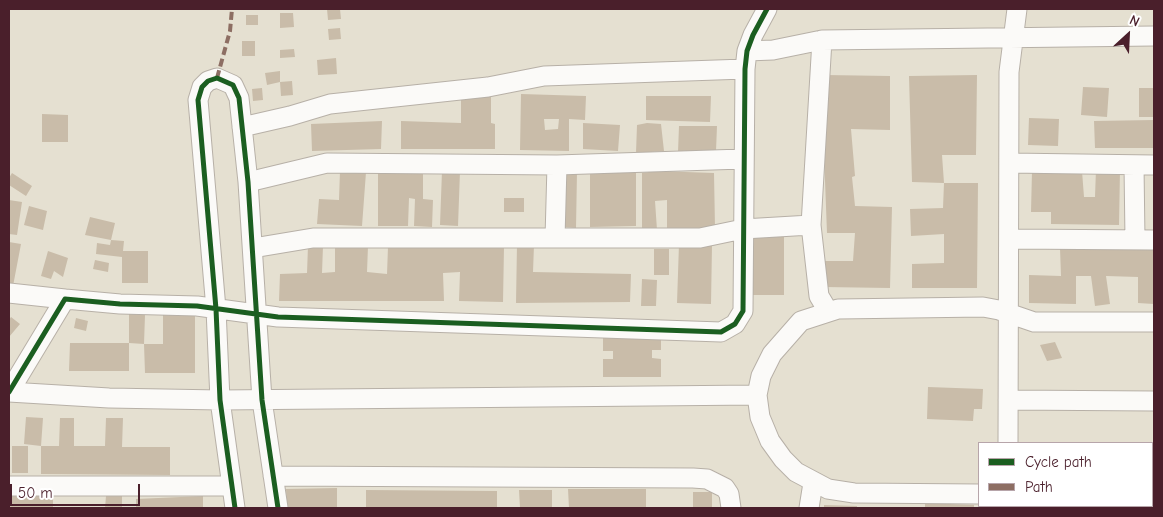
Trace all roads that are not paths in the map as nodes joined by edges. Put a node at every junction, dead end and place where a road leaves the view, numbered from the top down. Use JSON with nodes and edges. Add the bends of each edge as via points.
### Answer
{"nodes":[{"id":1,"x":767,"y":9,"type":"edge"},
{"id":2,"x":1017,"y":9,"type":"edge"},
{"id":3,"x":1013,"y":36,"type":"junction"},
{"id":4,"x":1154,"y":36,"type":"edge"},
{"id":5,"x":822,"y":40,"type":"junction"},
{"id":6,"x":746,"y":60,"type":"junction"},
{"id":7,"x":242,"y":127,"type":"junction"},
{"id":8,"x":743,"y":159,"type":"junction"},
{"id":9,"x":1009,"y":163,"type":"junction"},
{"id":10,"x":557,"y":165,"type":"junction"},
{"id":11,"x":1134,"y":165,"type":"junction"},
{"id":12,"x":1154,"y":165,"type":"edge"},
{"id":13,"x":248,"y":182,"type":"junction"},
{"id":14,"x":811,"y":225,"type":"junction"},
{"id":15,"x":743,"y":229,"type":"junction"},
{"id":16,"x":555,"y":238,"type":"junction"},
{"id":17,"x":1009,"y":239,"type":"junction"},
{"id":18,"x":1135,"y":240,"type":"junction"},
{"id":19,"x":1154,"y":240,"type":"edge"},
{"id":20,"x":253,"y":248,"type":"junction"},
{"id":21,"x":9,"y":294,"type":"edge"},
{"id":22,"x":65,"y":299,"type":"junction"},
{"id":23,"x":216,"y":309,"type":"junction"},
{"id":24,"x":828,"y":311,"type":"junction"},
{"id":25,"x":257,"y":314,"type":"junction"},
{"id":26,"x":1009,"y":314,"type":"junction"},
{"id":27,"x":1154,"y":322,"type":"edge"},
{"id":28,"x":9,"y":392,"type":"edge"},
{"id":29,"x":757,"y":395,"type":"junction"},
{"id":30,"x":220,"y":400,"type":"junction"},
{"id":31,"x":262,"y":400,"type":"junction"},
{"id":32,"x":1008,"y":400,"type":"junction"},
{"id":33,"x":1154,"y":401,"type":"edge"},
{"id":34,"x":1008,"y":442,"type":"edge"},
{"id":35,"x":273,"y":476,"type":"junction"},
{"id":36,"x":813,"y":483,"type":"junction"},
{"id":37,"x":9,"y":486,"type":"edge"},
{"id":38,"x":232,"y":486,"type":"junction"},
{"id":39,"x":978,"y":494,"type":"edge"},
{"id":40,"x":235,"y":508,"type":"edge"},
{"id":41,"x":278,"y":508,"type":"edge"},
{"id":42,"x":732,"y":508,"type":"edge"},
{"id":43,"x":810,"y":508,"type":"edge"}],
"edges":[{"from":1,"to":6,"type":"street"},
{"from":2,"to":3,"type":"street"},
{"from":3,"to":4,"type":"street"},
{"from":3,"to":5,"type":"street"},
{"from":3,"to":9,"type":"street","via":[[1009,72]]},
{"from":5,"to":6,"type":"street","via":[[773,50]]},
{"from":5,"to":14,"type":"street"},
{"from":6,"to":7,"type":"street","via":[[544,76],[488,87],[330,104]]},
{"from":6,"to":8,"type":"street"},
{"from":7,"to":13,"type":"street"},
{"from":7,"to":23,"type":"street","via":[[234,85],[217,78],[208,81],[202,87],[198,100]]},
{"from":8,"to":10,"type":"street"},
{"from":8,"to":15,"type":"street"},
{"from":9,"to":11,"type":"street"},
{"from":9,"to":17,"type":"street"},
{"from":10,"to":13,"type":"street","via":[[327,163]]},
{"from":10,"to":16,"type":"street"},
{"from":11,"to":12,"type":"street"},
{"from":11,"to":18,"type":"street"},
{"from":13,"to":20,"type":"street"},
{"from":14,"to":15,"type":"street"},
{"from":14,"to":24,"type":"street","via":[[819,296]]},
{"from":15,"to":16,"type":"street","via":[[700,238]]},
{"from":15,"to":25,"type":"street","via":[[743,312],[735,324],[721,332],[278,318]]},
{"from":16,"to":20,"type":"street","via":[[313,238]]},
{"from":17,"to":18,"type":"street"},
{"from":17,"to":26,"type":"street"},
{"from":18,"to":19,"type":"street"},
{"from":20,"to":25,"type":"street"},
{"from":21,"to":22,"type":"street"},
{"from":22,"to":23,"type":"street"},
{"from":22,"to":28,"type":"street"},
{"from":23,"to":25,"type":"street"},
{"from":23,"to":30,"type":"street"},
{"from":24,"to":26,"type":"street","via":[[983,307]]},
{"from":24,"to":29,"type":"street","via":[[801,321],[784,338],[761,376]]},
{"from":25,"to":31,"type":"street"},
{"from":26,"to":27,"type":"street","via":[[1034,322]]},
{"from":26,"to":32,"type":"street"},
{"from":28,"to":30,"type":"street"},
{"from":29,"to":31,"type":"street"},
{"from":29,"to":36,"type":"street","via":[[760,417],[770,441],[783,459]]},
{"from":30,"to":31,"type":"street"},
{"from":30,"to":38,"type":"street"},
{"from":31,"to":35,"type":"street"},
{"from":32,"to":33,"type":"street"},
{"from":32,"to":34,"type":"street"},
{"from":35,"to":41,"type":"street"},
{"from":35,"to":42,"type":"street","via":[[694,478],[707,479],[725,488]]},
{"from":36,"to":39,"type":"street","via":[[854,493]]},
{"from":36,"to":43,"type":"street"},
{"from":37,"to":38,"type":"street"},
{"from":38,"to":40,"type":"street"}]}
